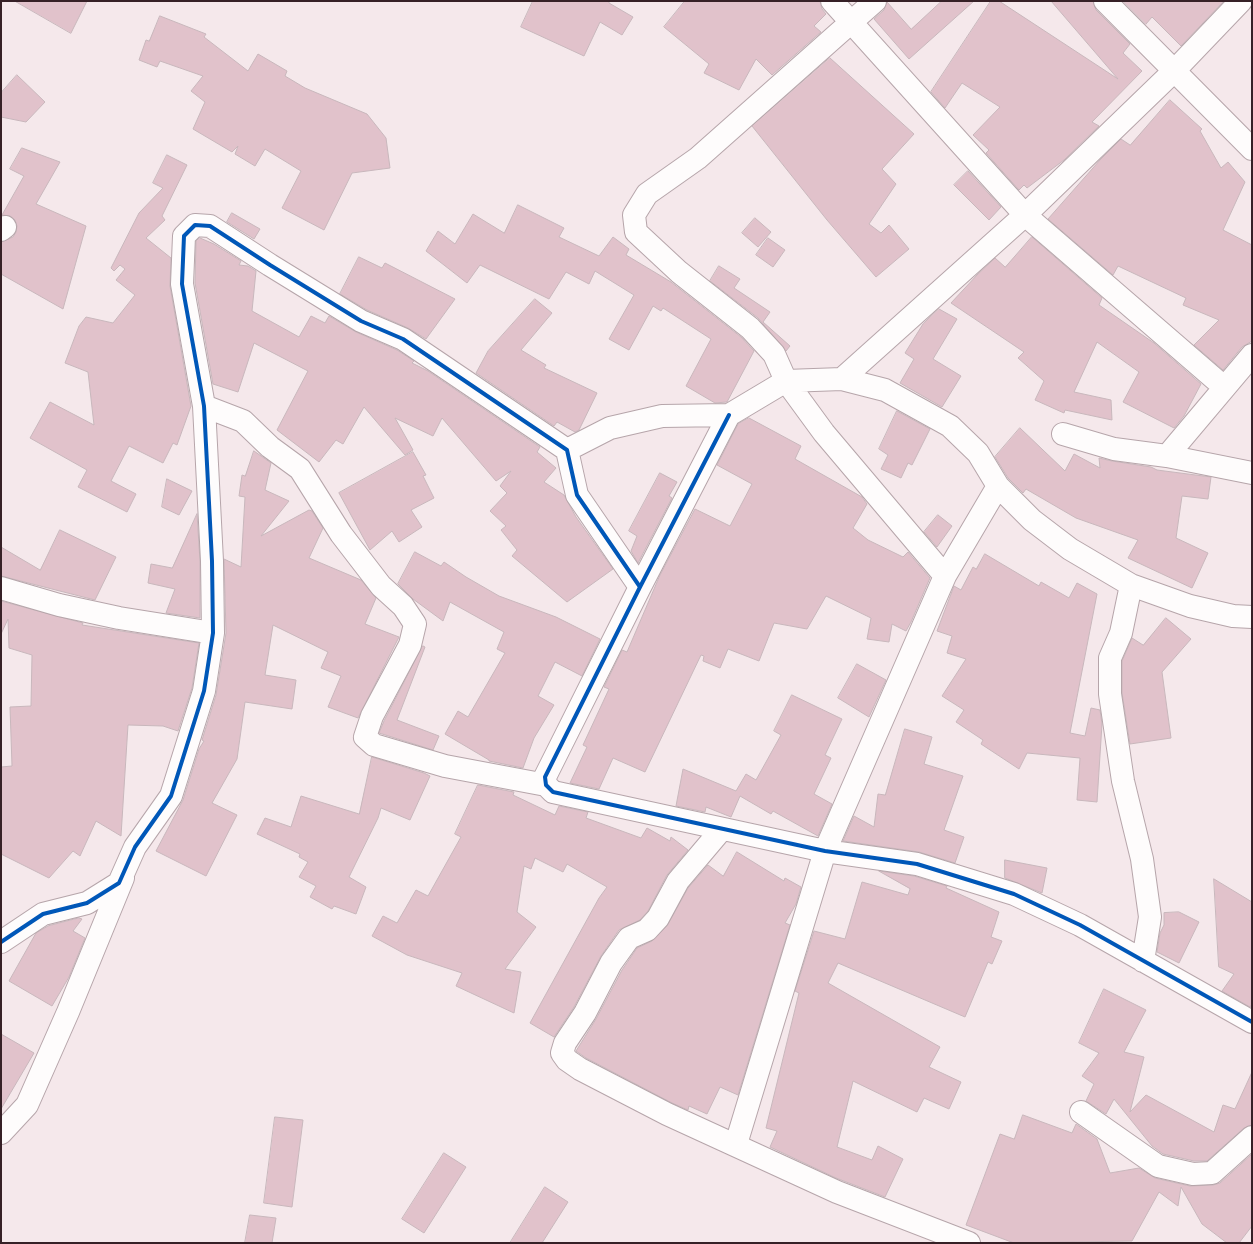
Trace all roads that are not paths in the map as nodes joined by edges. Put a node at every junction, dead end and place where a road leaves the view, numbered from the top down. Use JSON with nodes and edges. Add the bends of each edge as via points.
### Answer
{"nodes":[{"id":1,"x":832,"y":1,"type":"edge"},
{"id":2,"x":875,"y":1,"type":"edge"},
{"id":3,"x":1105,"y":1,"type":"edge"},
{"id":4,"x":1241,"y":1,"type":"edge"},
{"id":5,"x":851,"y":23,"type":"junction"},
{"id":6,"x":1174,"y":71,"type":"junction"},
{"id":7,"x":1252,"y":149,"type":"edge"},
{"id":8,"x":1025,"y":215,"type":"junction"},
{"id":9,"x":1252,"y":355,"type":"edge"},
{"id":10,"x":842,"y":379,"type":"junction"},
{"id":11,"x":786,"y":381,"type":"junction"},
{"id":12,"x":1224,"y":387,"type":"junction"},
{"id":13,"x":204,"y":406,"type":"junction"},
{"id":14,"x":729,"y":415,"type":"junction"},
{"id":15,"x":1063,"y":434,"type":"dead end"},
{"id":16,"x":567,"y":450,"type":"junction"},
{"id":17,"x":1167,"y":456,"type":"junction"},
{"id":18,"x":1252,"y":473,"type":"edge"},
{"id":19,"x":998,"y":486,"type":"junction"},
{"id":20,"x":945,"y":576,"type":"junction"},
{"id":21,"x":1131,"y":585,"type":"junction"},
{"id":22,"x":640,"y":587,"type":"junction"},
{"id":23,"x":1,"y":588,"type":"edge"},
{"id":24,"x":1252,"y":617,"type":"edge"},
{"id":25,"x":213,"y":633,"type":"junction"},
{"id":26,"x":546,"y":785,"type":"junction"},
{"id":27,"x":722,"y":828,"type":"junction"},
{"id":28,"x":135,"y":847,"type":"junction"},
{"id":29,"x":825,"y":851,"type":"junction"},
{"id":30,"x":1,"y":942,"type":"edge"},
{"id":31,"x":1143,"y":961,"type":"junction"},
{"id":32,"x":1252,"y":1022,"type":"edge"},
{"id":33,"x":1081,"y":1112,"type":"dead end"},
{"id":34,"x":1,"y":1133,"type":"edge"},
{"id":35,"x":1252,"y":1137,"type":"edge"},
{"id":36,"x":736,"y":1144,"type":"junction"},
{"id":37,"x":969,"y":1243,"type":"edge"}],
"edges":[{"from":1,"to":5,"type":"street"},
{"from":2,"to":5,"type":"street"},
{"from":3,"to":6,"type":"street"},
{"from":4,"to":6,"type":"street"},
{"from":5,"to":8,"type":"street"},
{"from":5,"to":11,"type":"street","via":[[698,158],[647,194],[634,215],[636,232],[680,272],[750,328],[774,354]]},
{"from":6,"to":7,"type":"street"},
{"from":6,"to":8,"type":"street"},
{"from":8,"to":10,"type":"street"},
{"from":8,"to":12,"type":"street"},
{"from":9,"to":12,"type":"street"},
{"from":10,"to":11,"type":"street"},
{"from":10,"to":19,"type":"street","via":[[884,390],[950,426],[978,453]]},
{"from":11,"to":14,"type":"street"},
{"from":11,"to":20,"type":"street","via":[[824,433]]},
{"from":12,"to":17,"type":"street"},
{"from":13,"to":16,"type":"street","via":[[182,284],[184,236],[194,225],[210,226],[361,321],[403,339]]},
{"from":13,"to":25,"type":"street"},
{"from":13,"to":26,"type":"street","via":[[243,421],[270,447],[300,469],[341,534],[381,586],[403,606],[415,624],[410,645],[372,716],[366,737],[374,745],[445,766]]},
{"from":14,"to":16,"type":"street","via":[[662,416],[610,428]]},
{"from":14,"to":22,"type":"street"},
{"from":15,"to":17,"type":"street","via":[[1114,449]]},
{"from":16,"to":22,"type":"street","via":[[577,495]]},
{"from":17,"to":18,"type":"street"},
{"from":19,"to":20,"type":"street"},
{"from":19,"to":21,"type":"street","via":[[1032,520]]},
{"from":20,"to":29,"type":"street"},
{"from":21,"to":24,"type":"street","via":[[1190,606],[1233,616]]},
{"from":21,"to":31,"type":"street","via":[[1121,633],[1110,658],[1110,694],[1123,782],[1142,859],[1150,917]]},
{"from":22,"to":26,"type":"street","via":[[545,777]]},
{"from":23,"to":25,"type":"street","via":[[66,607]]},
{"from":25,"to":28,"type":"street","via":[[204,691],[171,796]]},
{"from":26,"to":27,"type":"street","via":[[553,792]]},
{"from":27,"to":29,"type":"street"},
{"from":27,"to":36,"type":"street","via":[[678,881],[658,918],[646,930],[629,938],[611,963],[585,1013],[565,1043],[562,1053],[576,1066],[667,1114]]},
{"from":28,"to":30,"type":"street","via":[[119,883],[87,903],[43,914]]},
{"from":28,"to":34,"type":"street","via":[[27,1105]]},
{"from":29,"to":31,"type":"street","via":[[918,864],[1014,894],[1080,925]]},
{"from":29,"to":36,"type":"street"},
{"from":31,"to":32,"type":"street"},
{"from":33,"to":35,"type":"street","via":[[1158,1166],[1193,1174],[1212,1173]]},
{"from":36,"to":37,"type":"street","via":[[837,1192]]}]}
